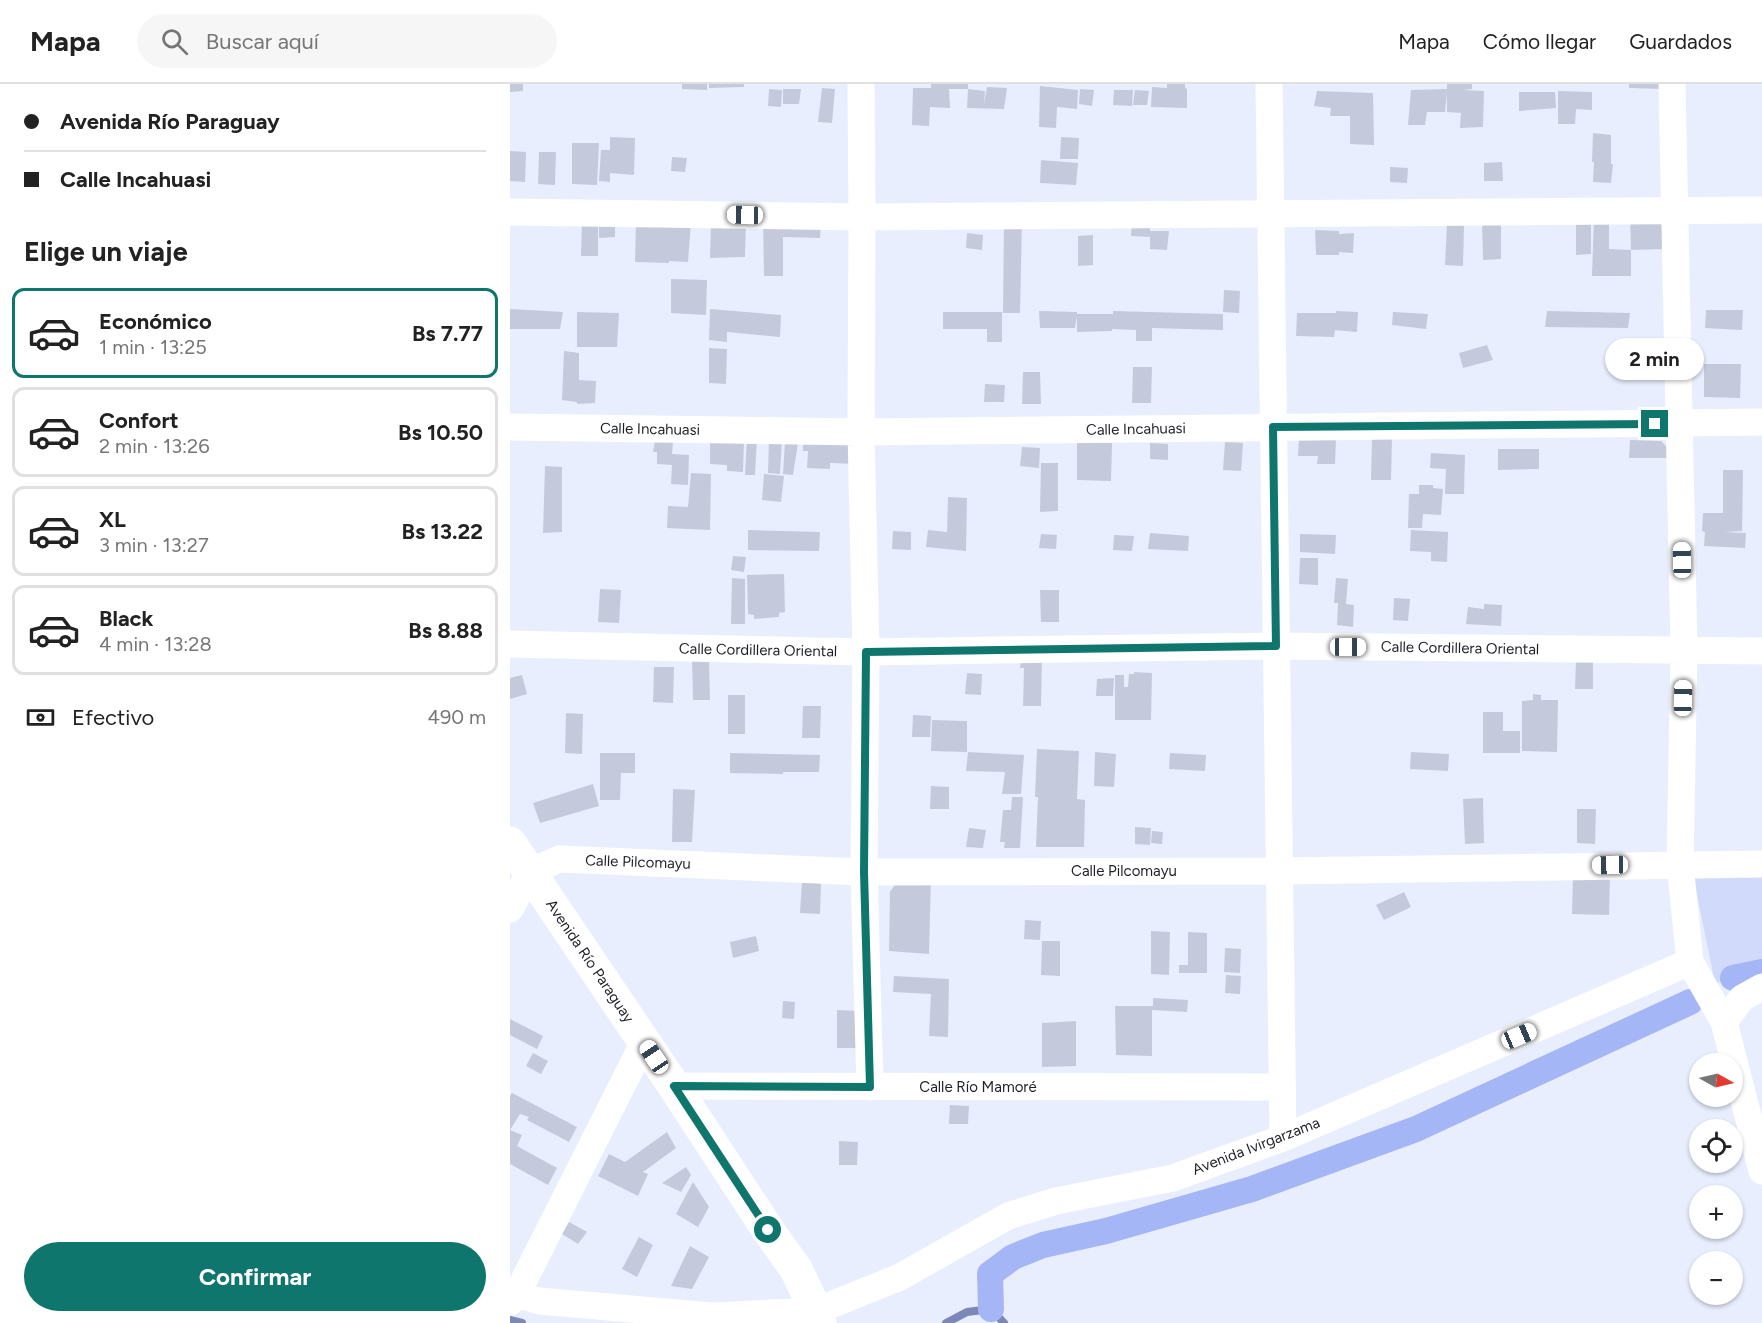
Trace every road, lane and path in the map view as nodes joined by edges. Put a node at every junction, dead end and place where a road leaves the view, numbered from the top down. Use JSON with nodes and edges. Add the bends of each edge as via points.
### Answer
{"nodes":[{"id":1,"x":861,"y":84,"type":"edge"},
{"id":2,"x":1269,"y":84,"type":"edge"},
{"id":3,"x":1672,"y":84,"type":"edge"},
{"id":4,"x":1762,"y":210,"type":"edge"},
{"id":5,"x":1675,"y":211,"type":"junction"},
{"id":6,"x":510,"y":212,"type":"edge"},
{"id":7,"x":1270,"y":214,"type":"junction"},
{"id":8,"x":862,"y":217,"type":"junction"},
{"id":9,"x":1762,"y":422,"type":"edge"},
{"id":10,"x":1679,"y":423,"type":"junction"},
{"id":11,"x":510,"y":427,"type":"edge"},
{"id":12,"x":1273,"y":427,"type":"junction"},
{"id":13,"x":861,"y":432,"type":"junction"},
{"id":14,"x":510,"y":644,"type":"edge"},
{"id":15,"x":1276,"y":646,"type":"junction"},
{"id":16,"x":1684,"y":650,"type":"junction"},
{"id":17,"x":1762,"y":651,"type":"edge"},
{"id":18,"x":866,"y":652,"type":"junction"},
{"id":19,"x":510,"y":843,"type":"edge"},
{"id":20,"x":1680,"y":864,"type":"junction"},
{"id":21,"x":1762,"y":864,"type":"edge"},
{"id":22,"x":1279,"y":871,"type":"junction"},
{"id":23,"x":530,"y":872,"type":"junction"},
{"id":24,"x":864,"y":872,"type":"junction"},
{"id":25,"x":510,"y":909,"type":"edge"},
{"id":26,"x":1690,"y":962,"type":"junction"},
{"id":27,"x":1762,"y":987,"type":"edge"},
{"id":28,"x":1724,"y":1022,"type":"junction"},
{"id":29,"x":644,"y":1042,"type":"junction"},
{"id":30,"x":674,"y":1086,"type":"junction"},
{"id":31,"x":870,"y":1087,"type":"junction"},
{"id":32,"x":1282,"y":1087,"type":"junction"},
{"id":33,"x":1283,"y":1138,"type":"junction"},
{"id":34,"x":1762,"y":1172,"type":"edge"},
{"id":35,"x":512,"y":1296,"type":"edge"},
{"id":36,"x":818,"y":1317,"type":"edge"}],
"edges":[{"from":1,"to":8,"type":"street"},
{"from":2,"to":7,"type":"street"},
{"from":3,"to":5,"type":"street"},
{"from":4,"to":5,"type":"street"},
{"from":5,"to":7,"type":"street"},
{"from":5,"to":10,"type":"street"},
{"from":6,"to":8,"type":"street"},
{"from":7,"to":8,"type":"street"},
{"from":7,"to":12,"type":"street"},
{"from":8,"to":13,"type":"street"},
{"from":9,"to":10,"type":"street","name":"Calle Incahuasi"},
{"from":10,"to":12,"type":"street","name":"Calle Incahuasi"},
{"from":10,"to":16,"type":"street"},
{"from":11,"to":13,"type":"street","name":"Calle Incahuasi"},
{"from":12,"to":13,"type":"street","name":"Calle Incahuasi"},
{"from":12,"to":15,"type":"street"},
{"from":13,"to":18,"type":"street"},
{"from":14,"to":18,"type":"street","name":"Calle Cordillera Oriental"},
{"from":15,"to":16,"type":"street","name":"Calle Cordillera Oriental"},
{"from":15,"to":18,"type":"street","name":"Calle Cordillera Oriental"},
{"from":15,"to":22,"type":"street"},
{"from":16,"to":17,"type":"street","name":"Calle Cordillera Oriental"},
{"from":16,"to":20,"type":"street"},
{"from":18,"to":24,"type":"street"},
{"from":19,"to":23,"type":"main road","name":"Avenida Río Paraguay"},
{"from":20,"to":21,"type":"street","name":"Calle Pilcomayu"},
{"from":20,"to":22,"type":"street","name":"Calle Pilcomayu"},
{"from":20,"to":26,"type":"street"},
{"from":22,"to":24,"type":"street","name":"Calle Pilcomayu"},
{"from":22,"to":32,"type":"street"},
{"from":23,"to":24,"type":"street","name":"Calle Pilcomayu","via":[[559,859]]},
{"from":23,"to":25,"type":"street"},
{"from":23,"to":29,"type":"main road","name":"Avenida Río Paraguay"},
{"from":24,"to":31,"type":"street"},
{"from":26,"to":28,"type":"street"},
{"from":26,"to":33,"type":"street","name":"Avenida Ivirgarzama"},
{"from":27,"to":28,"type":"street","via":[[1742,998]]},
{"from":28,"to":34,"type":"street"},
{"from":29,"to":30,"type":"main road","name":"Avenida Río Paraguay"},
{"from":29,"to":35,"type":"street"},
{"from":30,"to":31,"type":"street","name":"Calle Río Mamoré"},
{"from":30,"to":36,"type":"main road","name":"Avenida Río Paraguay","via":[[796,1269]]},
{"from":31,"to":32,"type":"street","name":"Calle Río Mamoré"},
{"from":32,"to":33,"type":"street"},
{"from":33,"to":36,"type":"street","name":"Avenida Ivirgarzama","via":[[1173,1178],[1056,1201],[1008,1216],[900,1277]]},
{"from":35,"to":36,"type":"street","name":"Avenida Ivirgarzama","via":[[712,1316]]}]}
